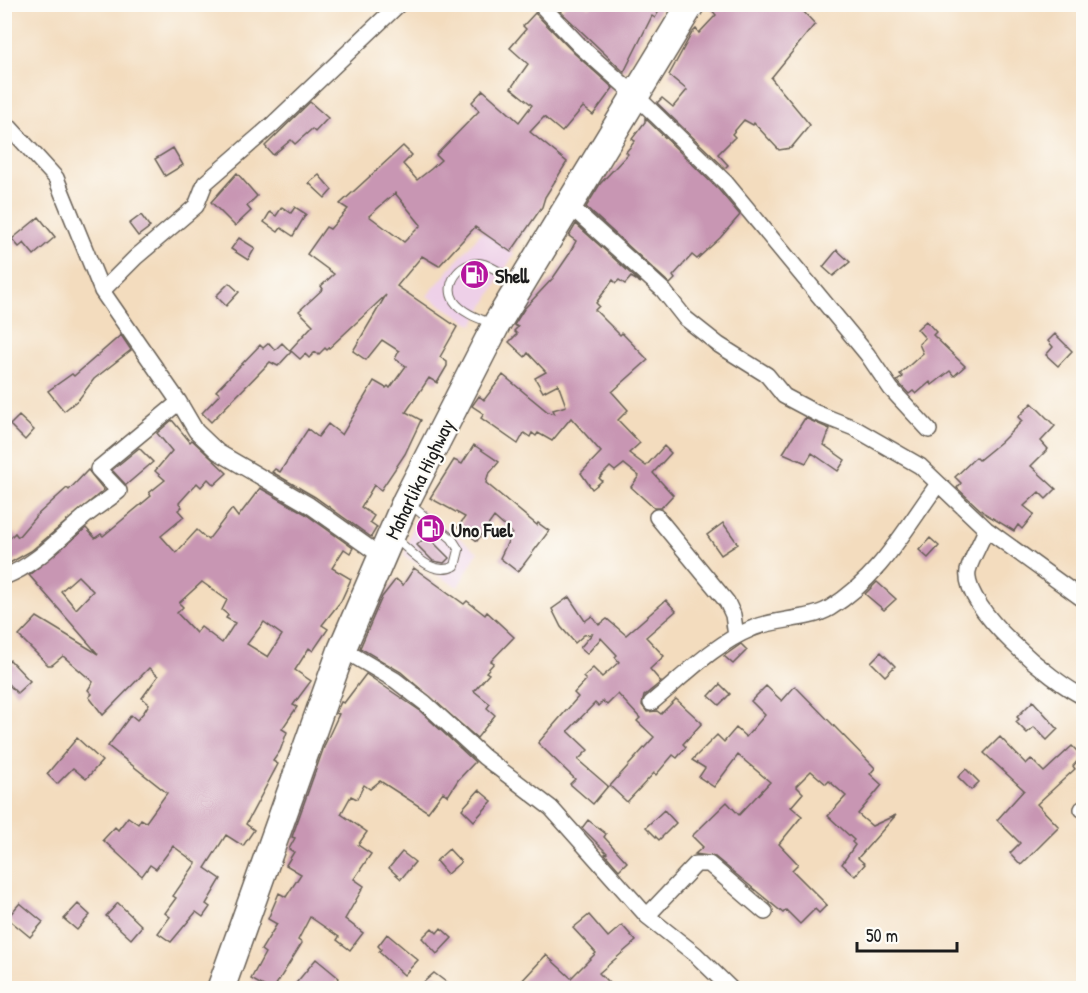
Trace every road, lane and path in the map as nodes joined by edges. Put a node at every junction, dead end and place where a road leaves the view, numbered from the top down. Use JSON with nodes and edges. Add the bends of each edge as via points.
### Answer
{"nodes":[{"id":1,"x":399,"y":4,"type":"edge"},
{"id":2,"x":540,"y":4,"type":"edge"},
{"id":3,"x":691,"y":4,"type":"edge"},
{"id":4,"x":634,"y":94,"type":"junction"},
{"id":5,"x":4,"y":121,"type":"edge"},
{"id":6,"x":569,"y":205,"type":"junction"},
{"id":7,"x":521,"y":284,"type":"junction"},
{"id":8,"x":102,"y":291,"type":"junction"},
{"id":9,"x":496,"y":325,"type":"junction"},
{"id":10,"x":179,"y":402,"type":"junction"},
{"id":11,"x":929,"y":430,"type":"dead end"},
{"id":12,"x":938,"y":484,"type":"junction"},
{"id":13,"x":406,"y":501,"type":"junction"},
{"id":14,"x":657,"y":517,"type":"dead end"},
{"id":15,"x":986,"y":529,"type":"junction"},
{"id":16,"x":386,"y":546,"type":"junction"},
{"id":17,"x":4,"y":577,"type":"edge"},
{"id":18,"x":1083,"y":600,"type":"edge"},
{"id":19,"x":736,"y":636,"type":"junction"},
{"id":20,"x":342,"y":649,"type":"junction"},
{"id":21,"x":1083,"y":697,"type":"edge"},
{"id":22,"x":651,"y":703,"type":"dead end"},
{"id":23,"x":765,"y":912,"type":"dead end"},
{"id":24,"x":647,"y":916,"type":"junction"},
{"id":25,"x":221,"y":988,"type":"edge"},
{"id":26,"x":730,"y":988,"type":"edge"}],
"edges":[{"from":1,"to":8,"type":"street","via":[[206,183],[196,206]]},
{"from":2,"to":4,"type":"street"},
{"from":3,"to":4,"type":"highway","name":"Maharlika Highway"},
{"from":4,"to":6,"type":"highway","name":"Maharlika Highway"},
{"from":4,"to":11,"type":"street","via":[[726,183],[867,354],[891,389]]},
{"from":5,"to":8,"type":"street","via":[[56,178]]},
{"from":6,"to":7,"type":"highway","name":"Maharlika Highway"},
{"from":6,"to":12,"type":"street","via":[[663,290],[685,318],[766,375],[784,396],[854,428],[920,466]]},
{"from":7,"to":9,"type":"highway","name":"Maharlika Highway"},
{"from":7,"to":9,"type":"lane","via":[[482,263],[467,265],[456,273],[451,282],[455,302]]},
{"from":8,"to":10,"type":"street"},
{"from":9,"to":13,"type":"highway","name":"Maharlika Highway"},
{"from":10,"to":16,"type":"street","via":[[196,431],[218,452]]},
{"from":10,"to":17,"type":"street","via":[[98,469],[119,491],[36,561]]},
{"from":12,"to":15,"type":"street"},
{"from":12,"to":19,"type":"street","via":[[890,556],[837,603],[829,609],[753,627]]},
{"from":13,"to":16,"type":"highway","name":"Maharlika Highway"},
{"from":13,"to":16,"type":"lane","via":[[452,539],[459,550],[455,566],[435,570]]},
{"from":14,"to":19,"type":"street","via":[[727,602]]},
{"from":15,"to":18,"type":"street"},
{"from":15,"to":21,"type":"street","via":[[968,571],[969,588],[981,609],[1046,672]]},
{"from":16,"to":20,"type":"highway","name":"Maharlika Highway"},
{"from":19,"to":22,"type":"street"},
{"from":20,"to":24,"type":"street","via":[[395,680],[484,757],[551,808]]},
{"from":20,"to":25,"type":"highway","name":"Maharlika Highway"},
{"from":23,"to":24,"type":"street","via":[[708,864],[696,864]]},
{"from":24,"to":26,"type":"street"}]}
